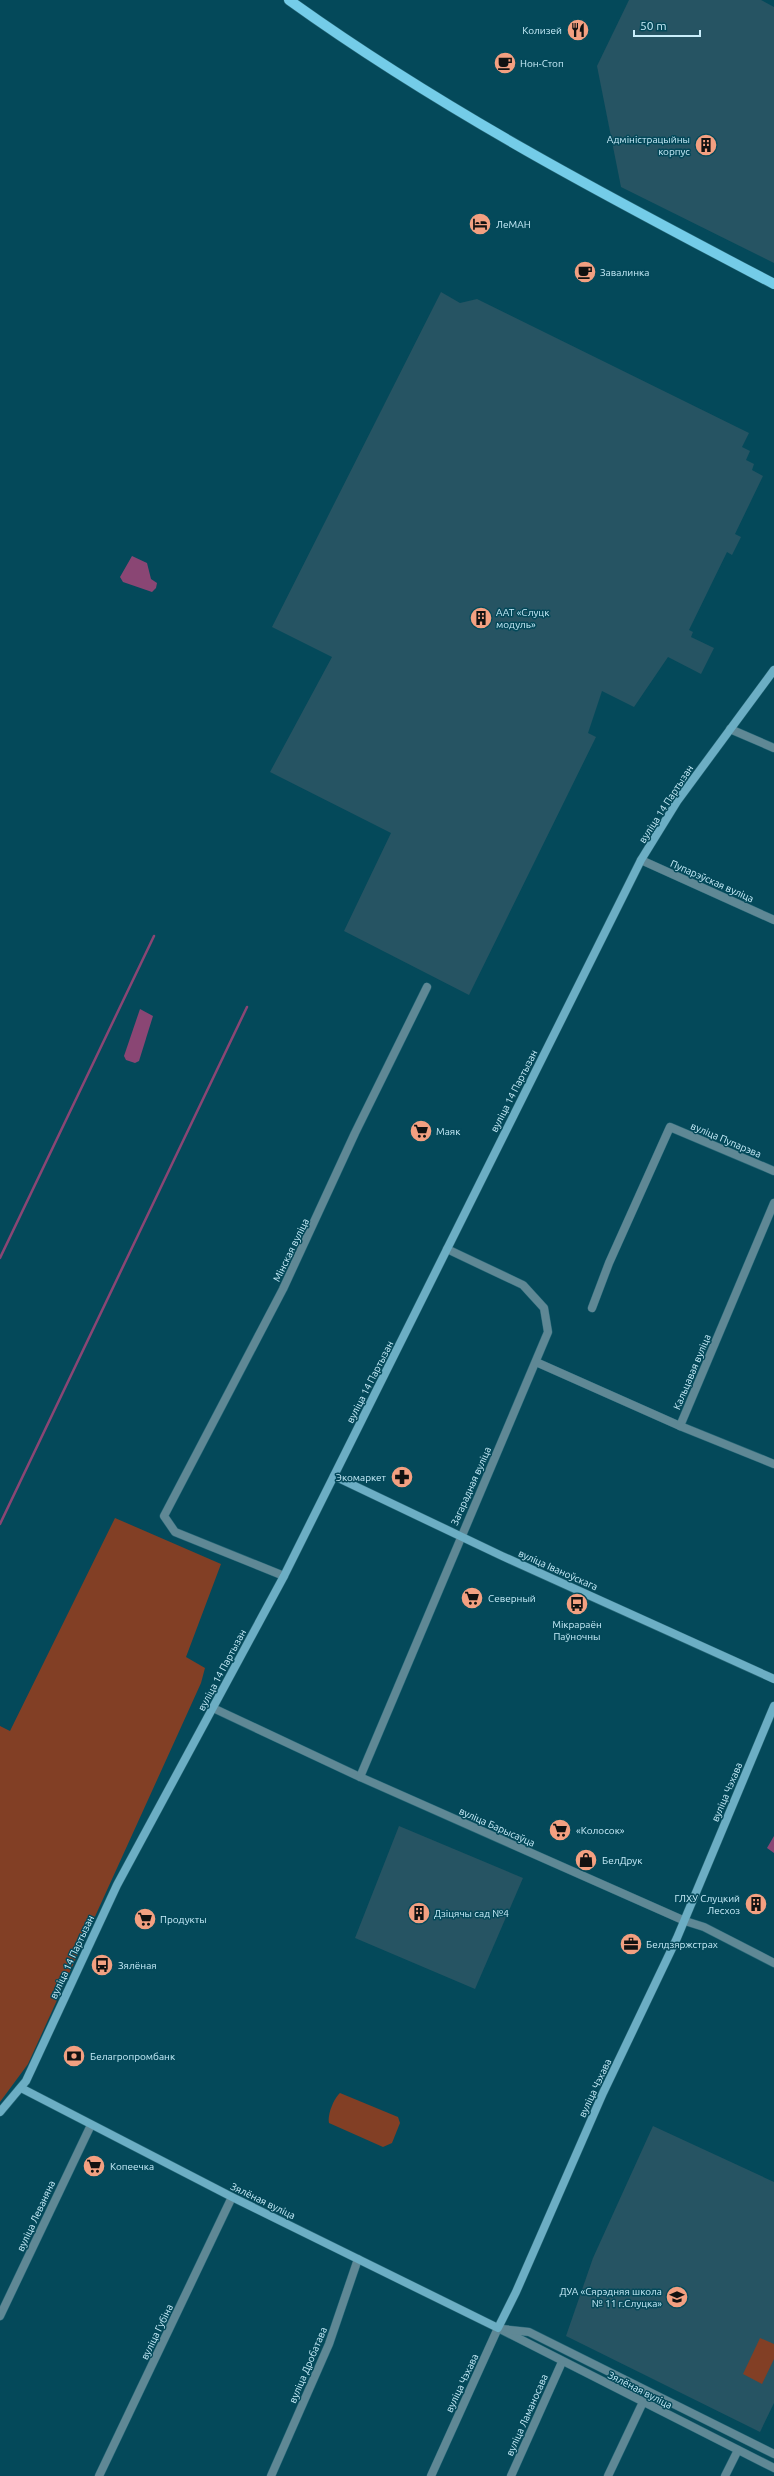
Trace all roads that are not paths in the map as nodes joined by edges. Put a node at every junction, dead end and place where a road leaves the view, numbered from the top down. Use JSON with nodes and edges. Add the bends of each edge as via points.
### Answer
{"nodes":[{"id":1,"x":289,"y":0,"type":"edge"},
{"id":2,"x":774,"y":284,"type":"edge"},
{"id":3,"x":774,"y":670,"type":"edge"},
{"id":4,"x":730,"y":730,"type":"junction"},
{"id":5,"x":774,"y":748,"type":"edge"},
{"id":6,"x":641,"y":860,"type":"junction"},
{"id":7,"x":774,"y":920,"type":"edge"},
{"id":8,"x":427,"y":987,"type":"dead end"},
{"id":9,"x":774,"y":1171,"type":"edge"},
{"id":10,"x":774,"y":1203,"type":"edge"},
{"id":11,"x":447,"y":1249,"type":"junction"},
{"id":12,"x":592,"y":1308,"type":"dead end"},
{"id":13,"x":536,"y":1362,"type":"junction"},
{"id":14,"x":680,"y":1426,"type":"junction"},
{"id":15,"x":774,"y":1464,"type":"edge"},
{"id":16,"x":334,"y":1476,"type":"junction"},
{"id":17,"x":460,"y":1536,"type":"junction"},
{"id":18,"x":284,"y":1576,"type":"junction"},
{"id":19,"x":774,"y":1680,"type":"edge"},
{"id":20,"x":774,"y":1706,"type":"edge"},
{"id":21,"x":213,"y":1708,"type":"junction"},
{"id":22,"x":360,"y":1777,"type":"junction"},
{"id":23,"x":685,"y":1921,"type":"junction"},
{"id":24,"x":774,"y":1963,"type":"edge"},
{"id":25,"x":21,"y":2088,"type":"junction"},
{"id":26,"x":0,"y":2112,"type":"edge"},
{"id":27,"x":91,"y":2125,"type":"junction"},
{"id":28,"x":232,"y":2198,"type":"junction"},
{"id":29,"x":358,"y":2259,"type":"junction"},
{"id":30,"x":0,"y":2316,"type":"edge"},
{"id":31,"x":498,"y":2328,"type":"junction"},
{"id":32,"x":562,"y":2362,"type":"junction"},
{"id":33,"x":643,"y":2402,"type":"junction"},
{"id":34,"x":738,"y":2450,"type":"junction"},
{"id":35,"x":774,"y":2454,"type":"edge"},
{"id":36,"x":774,"y":2468,"type":"edge"},
{"id":37,"x":99,"y":2476,"type":"edge"},
{"id":38,"x":271,"y":2476,"type":"edge"},
{"id":39,"x":431,"y":2476,"type":"edge"},
{"id":40,"x":510,"y":2476,"type":"edge"},
{"id":41,"x":608,"y":2476,"type":"edge"},
{"id":42,"x":725,"y":2476,"type":"edge"}],
"edges":[{"from":1,"to":2,"type":"main road","via":[[384,66],[477,123]]},
{"from":3,"to":4,"type":"main road","name":"вуліца 14 Партызан"},
{"from":4,"to":5,"type":"street"},
{"from":4,"to":6,"type":"main road","name":"вуліца 14 Партызан","via":[[678,800]]},
{"from":6,"to":7,"type":"street","name":"Пупарэўская вуліца"},
{"from":6,"to":11,"type":"main road","name":"вуліца 14 Партызан"},
{"from":8,"to":18,"type":"street","name":"Мінская вуліца","via":[[355,1133],[283,1289],[164,1516],[175,1532]]},
{"from":9,"to":12,"type":"street","name":"вуліца Пупарэва","via":[[670,1127],[609,1263]]},
{"from":10,"to":14,"type":"street","name":"Кальцавая вуліца"},
{"from":11,"to":13,"type":"street","name":"Загарадная вуліца","via":[[523,1285],[536,1296],[544,1308],[548,1332]]},
{"from":11,"to":16,"type":"main road","name":"вуліца 14 Партызан"},
{"from":13,"to":14,"type":"street","name":"Кальцавая вуліца"},
{"from":13,"to":17,"type":"street","name":"Загарадная вуліца"},
{"from":14,"to":15,"type":"street"},
{"from":16,"to":17,"type":"main road","name":"вуліца Іваноўскага"},
{"from":16,"to":18,"type":"main road","name":"вуліца 14 Партызан"},
{"from":17,"to":19,"type":"main road","name":"вуліца Іваноўскага"},
{"from":17,"to":22,"type":"street","name":"Загарадная вуліца"},
{"from":18,"to":21,"type":"main road","name":"вуліца 14 Партызан"},
{"from":20,"to":23,"type":"main road","name":"вуліца Чэхава"},
{"from":21,"to":22,"type":"street","name":"вуліца Барысаўца"},
{"from":21,"to":25,"type":"main road","name":"вуліца 14 Партызан","via":[[123,1873]]},
{"from":22,"to":23,"type":"street","name":"вуліца Барысаўца"},
{"from":23,"to":24,"type":"street","name":"вуліца Барысаўца","via":[[704,1927]]},
{"from":23,"to":31,"type":"main road","name":"вуліца Чэхава","via":[[603,2093]]},
{"from":25,"to":26,"type":"main road","name":"вуліца 14 Партызан"},
{"from":25,"to":27,"type":"main road","name":"Зялёная вуліца"},
{"from":27,"to":28,"type":"main road","name":"Зялёная вуліца"},
{"from":27,"to":30,"type":"street","name":"вуліца Леваняна"},
{"from":28,"to":29,"type":"main road","name":"Зялёная вуліца"},
{"from":28,"to":37,"type":"street","name":"вуліца Губіна"},
{"from":29,"to":31,"type":"main road","name":"Зялёная вуліца"},
{"from":29,"to":38,"type":"street","name":"вуліца Дробатава","via":[[329,2344]]},
{"from":31,"to":32,"type":"street","name":"Зялёная вуліца"},
{"from":31,"to":35,"type":"street","name":"Зялёная вуліца","via":[[529,2332]]},
{"from":31,"to":39,"type":"street","name":"вуліца Чэхава"},
{"from":32,"to":33,"type":"street","name":"Зялёная вуліца"},
{"from":32,"to":40,"type":"street","name":"вуліца Ламаносава"},
{"from":33,"to":34,"type":"street","name":"Зялёная вуліца"},
{"from":33,"to":41,"type":"street"},
{"from":34,"to":36,"type":"street","name":"Зялёная вуліца"},
{"from":34,"to":42,"type":"street"}]}
